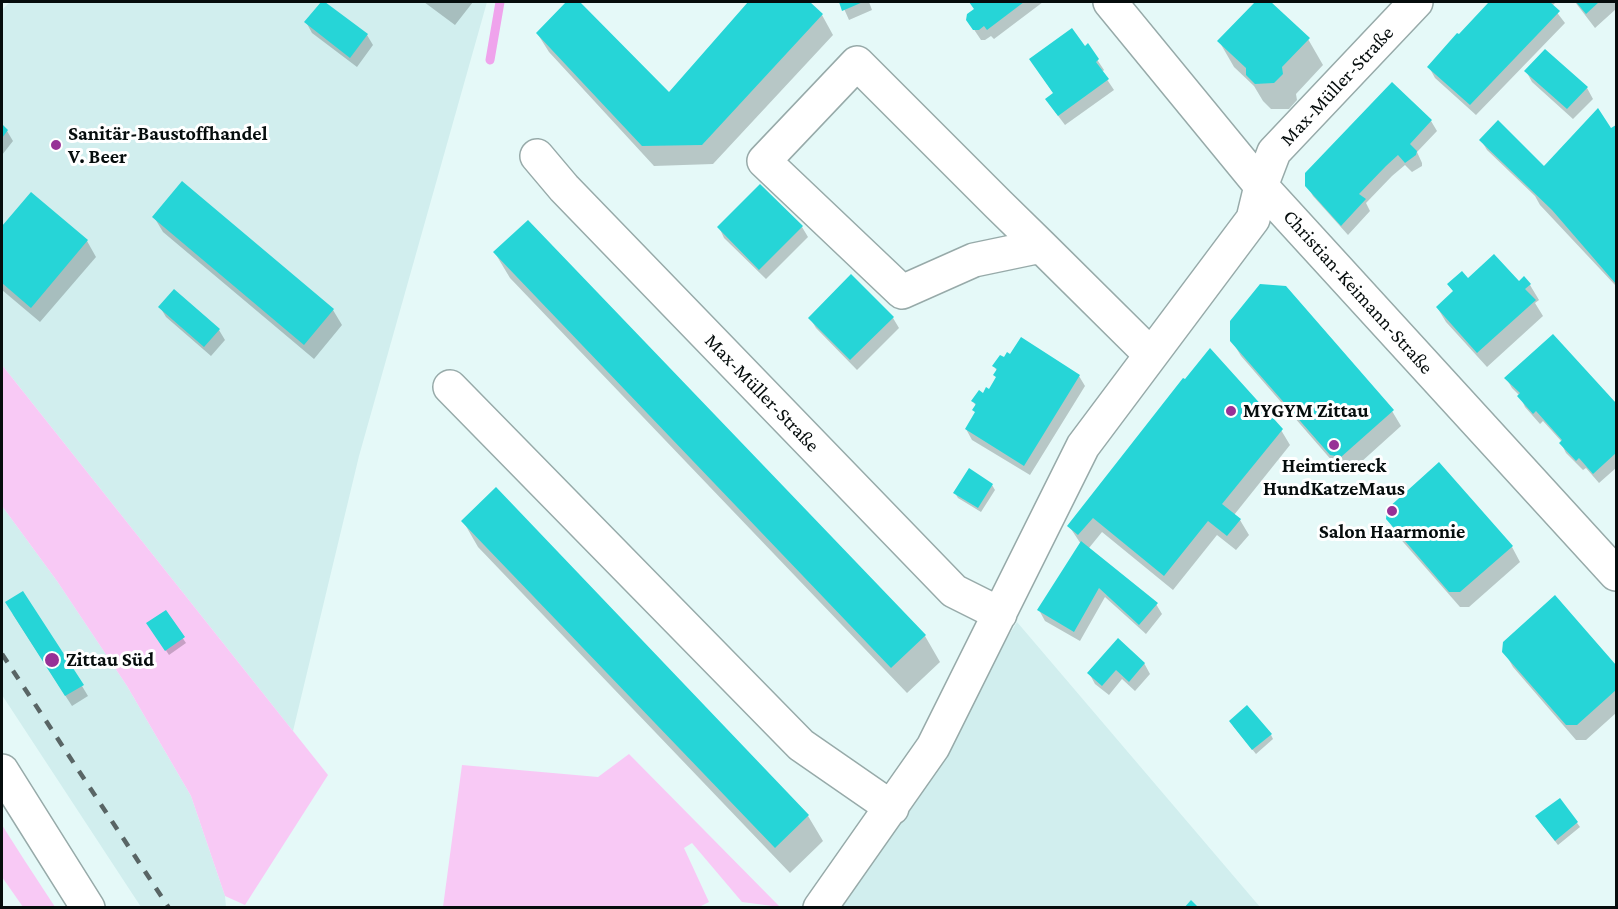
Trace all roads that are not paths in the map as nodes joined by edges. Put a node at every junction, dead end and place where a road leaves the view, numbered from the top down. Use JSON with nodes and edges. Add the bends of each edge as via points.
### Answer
{"nodes":[{"id":1,"x":1110,"y":2,"type":"edge"},
{"id":2,"x":1416,"y":2,"type":"edge"},
{"id":3,"x":537,"y":156,"type":"dead end"},
{"id":4,"x":1261,"y":186,"type":"junction"},
{"id":5,"x":1041,"y":246,"type":"junction"},
{"id":6,"x":1151,"y":356,"type":"junction"},
{"id":7,"x":450,"y":387,"type":"dead end"},
{"id":8,"x":1617,"y":574,"type":"edge"},
{"id":9,"x":1000,"y":614,"type":"junction"},
{"id":10,"x":2,"y":771,"type":"edge"},
{"id":11,"x":892,"y":808,"type":"junction"},
{"id":12,"x":88,"y":908,"type":"edge"},
{"id":13,"x":820,"y":908,"type":"edge"}],
"edges":[{"from":1,"to":4,"type":"street","name":"Christian-Keimann-Straße"},
{"from":2,"to":4,"type":"street","name":"Max-Müller-Straße","via":[[1274,153]]},
{"from":3,"to":9,"type":"street","name":"Max-Müller-Straße","via":[[954,591]]},
{"from":4,"to":6,"type":"street","name":"Max-Müller-Straße","via":[[1253,219]]},
{"from":4,"to":8,"type":"street","name":"Christian-Keimann-Straße"},
{"from":5,"to":5,"type":"street","via":[[857,63],[764,161],[902,292],[974,260]]},
{"from":5,"to":6,"type":"street"},
{"from":6,"to":9,"type":"street","name":"Max-Müller-Straße","via":[[1083,447]]},
{"from":7,"to":11,"type":"street","via":[[801,745]]},
{"from":9,"to":11,"type":"street","name":"Max-Müller-Straße","via":[[933,747]]},
{"from":10,"to":12,"type":"street"},
{"from":11,"to":13,"type":"street","name":"Max-Müller-Straße"}]}
